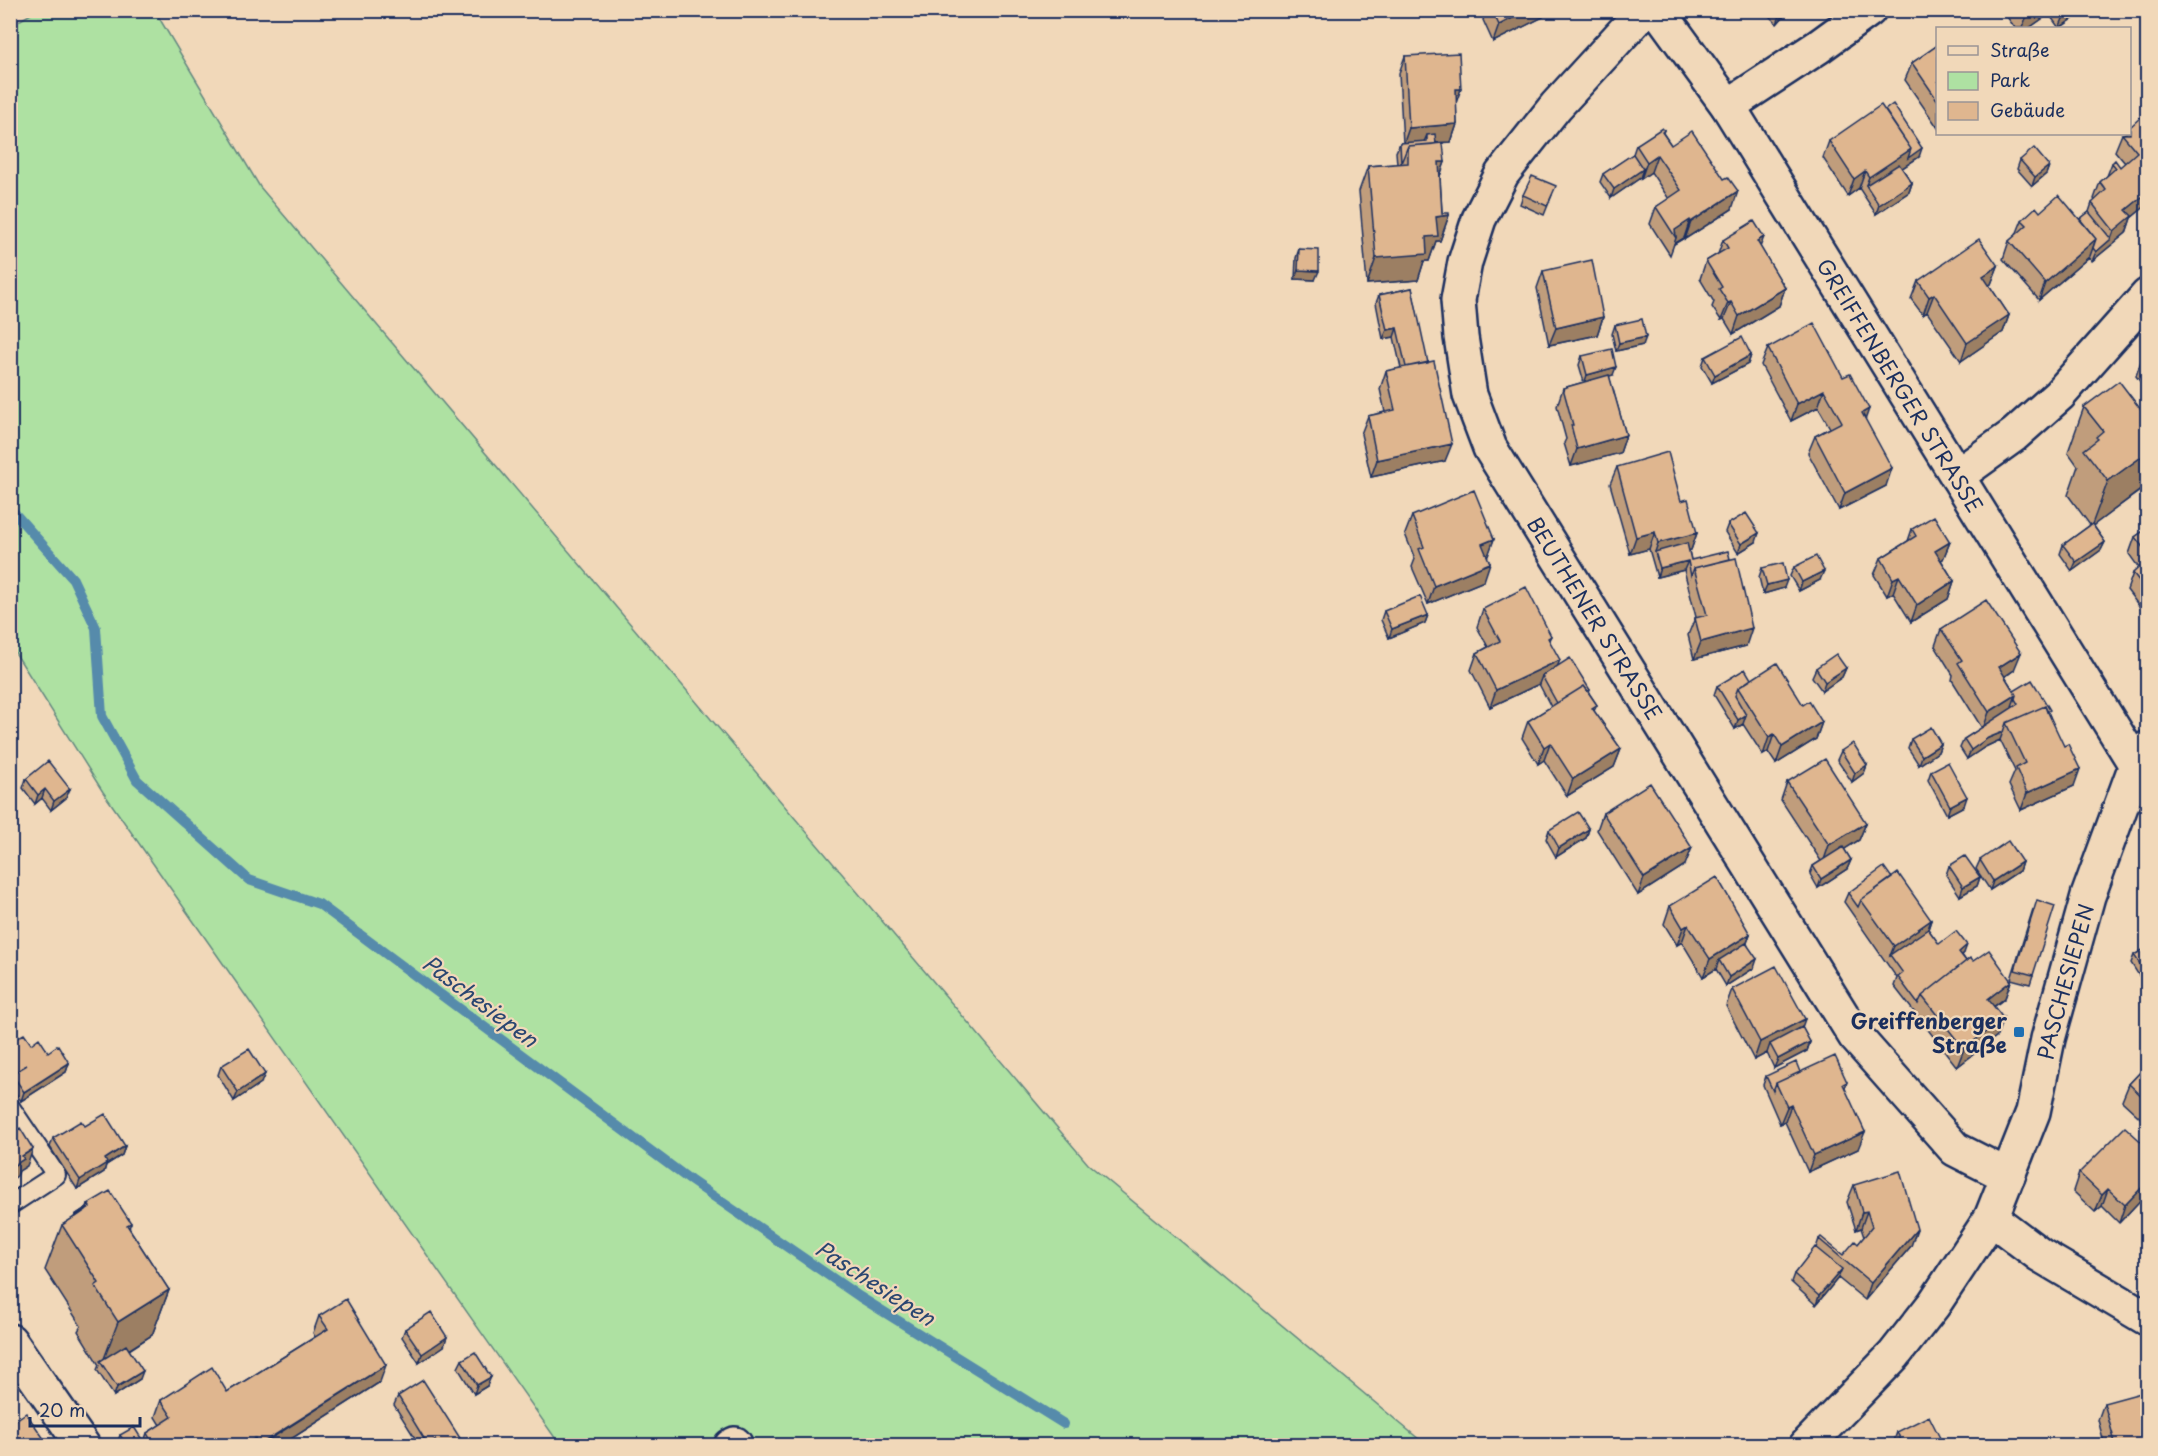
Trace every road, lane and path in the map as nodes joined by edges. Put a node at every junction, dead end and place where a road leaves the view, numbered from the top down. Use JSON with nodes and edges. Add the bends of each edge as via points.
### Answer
{"nodes":[{"id":1,"x":1644,"y":10,"type":"edge"},
{"id":2,"x":1658,"y":10,"type":"edge"},
{"id":3,"x":1869,"y":10,"type":"edge"},
{"id":4,"x":1728,"y":106,"type":"junction"},
{"id":5,"x":2148,"y":296,"type":"edge"},
{"id":6,"x":1957,"y":476,"type":"junction"},
{"id":7,"x":2142,"y":757,"type":"edge"},
{"id":8,"x":10,"y":1107,"type":"edge"},
{"id":9,"x":2008,"y":1176,"type":"junction"},
{"id":10,"x":10,"y":1205,"type":"edge"},
{"id":11,"x":1991,"y":1218,"type":"junction"},
{"id":12,"x":2148,"y":1319,"type":"edge"},
{"id":13,"x":10,"y":1341,"type":"edge"},
{"id":14,"x":83,"y":1446,"type":"edge"},
{"id":15,"x":1806,"y":1446,"type":"edge"}],
"edges":[{"from":1,"to":9,"type":"street","name":"BEUTHENER STRASSE","via":[[1556,106],[1502,174],[1479,219],[1458,300],[1470,394],[1490,448],[1855,1036],[1955,1149]]},
{"from":2,"to":4,"type":"street","name":"GREIFFENBERGER STRASSE"},
{"from":3,"to":4,"type":"street"},
{"from":4,"to":6,"type":"street","name":"GREIFFENBERGER STRASSE"},
{"from":5,"to":6,"type":"street","via":[[2059,395],[2014,435]]},
{"from":6,"to":7,"type":"street","name":"GREIFFENBERGER STRASSE"},
{"from":7,"to":9,"type":"street","name":"PASCHESIEPEN","via":[[2088,896],[2048,1039],[2033,1112]]},
{"from":8,"to":10,"type":"lane","via":[[56,1175]]},
{"from":9,"to":11,"type":"street","name":"PASCHESIEPEN"},
{"from":11,"to":12,"type":"street","via":[[2040,1255]]},
{"from":11,"to":15,"type":"street","name":"PASCHESIEPEN","via":[[1934,1304],[1894,1355]]},
{"from":13,"to":14,"type":"street"}]}
